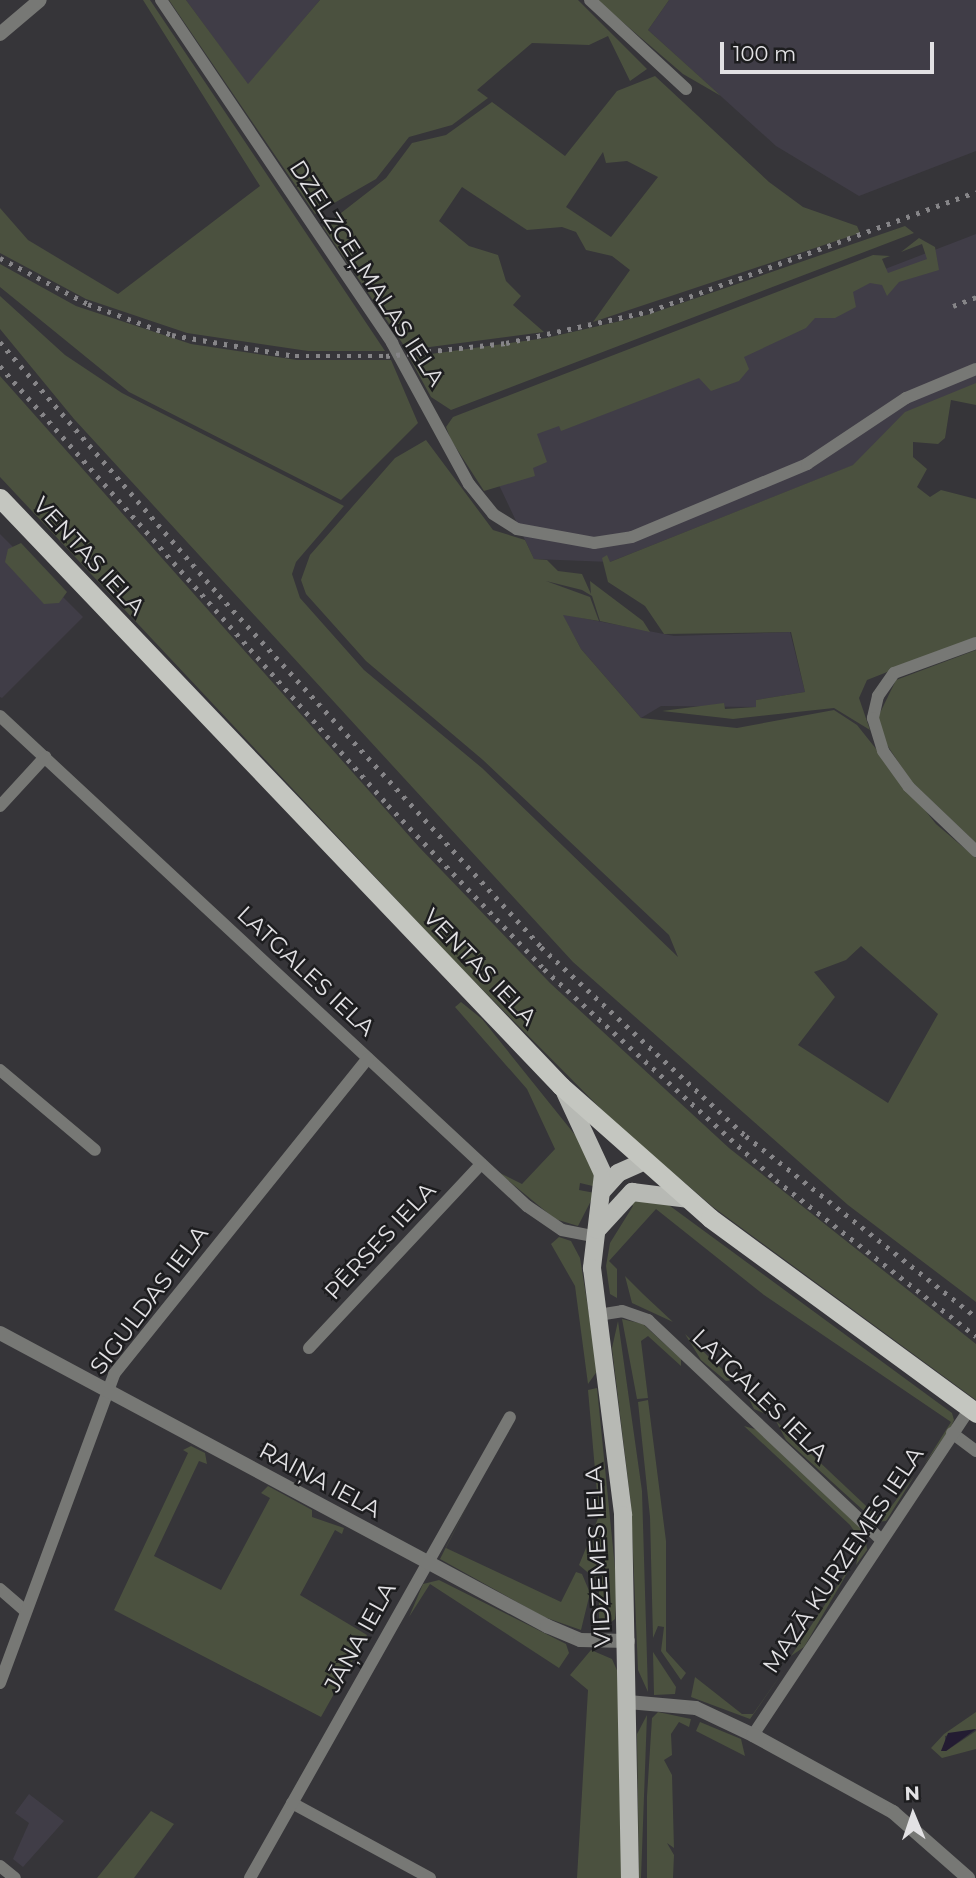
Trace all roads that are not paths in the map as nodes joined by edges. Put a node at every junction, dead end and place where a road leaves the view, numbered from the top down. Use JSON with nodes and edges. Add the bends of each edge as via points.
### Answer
{"nodes":[{"id":1,"x":40,"y":0,"type":"edge"},
{"id":2,"x":162,"y":0,"type":"edge"},
{"id":3,"x":590,"y":0,"type":"edge"},
{"id":4,"x":0,"y":34,"type":"edge"},
{"id":5,"x":686,"y":89,"type":"dead end"},
{"id":6,"x":976,"y":369,"type":"edge"},
{"id":7,"x":0,"y":498,"type":"edge"},
{"id":8,"x":976,"y":643,"type":"edge"},
{"id":9,"x":0,"y":716,"type":"edge"},
{"id":10,"x":45,"y":757,"type":"junction"},
{"id":11,"x":0,"y":806,"type":"edge"},
{"id":12,"x":976,"y":851,"type":"edge"},
{"id":13,"x":368,"y":1058,"type":"junction"},
{"id":14,"x":0,"y":1070,"type":"edge"},
{"id":15,"x":561,"y":1086,"type":"junction"},
{"id":16,"x":95,"y":1150,"type":"dead end"},
{"id":17,"x":643,"y":1162,"type":"junction"},
{"id":18,"x":481,"y":1164,"type":"junction"},
{"id":19,"x":603,"y":1191,"type":"junction"},
{"id":20,"x":625,"y":1195,"type":"junction"},
{"id":21,"x":688,"y":1199,"type":"junction"},
{"id":22,"x":594,"y":1236,"type":"junction"},
{"id":23,"x":598,"y":1315,"type":"junction"},
{"id":24,"x":0,"y":1333,"type":"edge"},
{"id":25,"x":309,"y":1348,"type":"dead end"},
{"id":26,"x":105,"y":1391,"type":"junction"},
{"id":27,"x":973,"y":1411,"type":"edge"},
{"id":28,"x":510,"y":1418,"type":"dead end"},
{"id":29,"x":952,"y":1433,"type":"junction"},
{"id":30,"x":976,"y":1451,"type":"edge"},
{"id":31,"x":880,"y":1539,"type":"junction"},
{"id":32,"x":426,"y":1563,"type":"junction"},
{"id":33,"x":0,"y":1589,"type":"edge"},
{"id":34,"x":25,"y":1611,"type":"junction"},
{"id":35,"x":628,"y":1641,"type":"junction"},
{"id":36,"x":0,"y":1683,"type":"edge"},
{"id":37,"x":628,"y":1702,"type":"junction"},
{"id":38,"x":753,"y":1735,"type":"junction"},
{"id":39,"x":292,"y":1802,"type":"junction"},
{"id":40,"x":0,"y":1867,"type":"edge"},
{"id":41,"x":15,"y":1878,"type":"edge"},
{"id":42,"x":250,"y":1878,"type":"edge"},
{"id":43,"x":430,"y":1878,"type":"edge"},
{"id":44,"x":630,"y":1878,"type":"edge"},
{"id":45,"x":968,"y":1878,"type":"edge"}],
"edges":[{"from":1,"to":4,"type":"street"},
{"from":2,"to":6,"type":"street","name":"DZELZCEĻMALAS IELA","via":[[391,343],[469,484],[493,514],[517,528],[594,543],[632,537],[807,464],[906,398]]},
{"from":3,"to":5,"type":"street"},
{"from":7,"to":15,"type":"highway","name":"VENTAS IELA"},
{"from":8,"to":12,"type":"street","via":[[888,679],[873,718],[883,751],[923,803]]},
{"from":9,"to":10,"type":"street","name":"LATGALES IELA"},
{"from":10,"to":11,"type":"street"},
{"from":10,"to":13,"type":"street","name":"LATGALES IELA"},
{"from":13,"to":18,"type":"street","name":"LATGALES IELA"},
{"from":13,"to":26,"type":"street","name":"SIGULDAS IELA"},
{"from":14,"to":16,"type":"street"},
{"from":15,"to":17,"type":"highway","name":"VENTAS IELA"},
{"from":15,"to":19,"type":"main road","name":"VIDZEMES IELA","via":[[600,1158]]},
{"from":17,"to":19,"type":"main road","via":[[618,1173]]},
{"from":17,"to":20,"type":"main road"},
{"from":17,"to":21,"type":"highway","name":"VENTAS IELA"},
{"from":18,"to":22,"type":"street","name":"LATGALES IELA","via":[[542,1219]]},
{"from":18,"to":25,"type":"street","name":"PĒRSES IELA"},
{"from":19,"to":22,"type":"main road","name":"VIDZEMES IELA"},
{"from":20,"to":21,"type":"main road","via":[[645,1191]]},
{"from":20,"to":22,"type":"main road"},
{"from":21,"to":27,"type":"highway","name":"VENTAS IELA"},
{"from":22,"to":23,"type":"main road","name":"VIDZEMES IELA"},
{"from":23,"to":31,"type":"street","name":"LATGALES IELA","via":[[634,1313],[665,1333]]},
{"from":23,"to":35,"type":"main road","name":"VIDZEMES IELA","via":[[619,1469]]},
{"from":24,"to":26,"type":"street","name":"RAIŅA IELA"},
{"from":26,"to":32,"type":"street","name":"RAIŅA IELA"},
{"from":26,"to":34,"type":"street","name":"SIGULDAS IELA"},
{"from":27,"to":29,"type":"street","name":"MAZĀ KURZEMES IELA"},
{"from":28,"to":32,"type":"street","name":"JĀŅA IELA"},
{"from":29,"to":30,"type":"street"},
{"from":29,"to":31,"type":"street","name":"MAZĀ KURZEMES IELA"},
{"from":31,"to":38,"type":"street","name":"MAZĀ KURZEMES IELA"},
{"from":32,"to":35,"type":"street","name":"RAIŅA IELA","via":[[565,1634]]},
{"from":32,"to":39,"type":"street","name":"JĀŅA IELA"},
{"from":33,"to":34,"type":"street"},
{"from":34,"to":36,"type":"street","name":"SIGULDAS IELA"},
{"from":35,"to":37,"type":"main road","name":"VIDZEMES IELA"},
{"from":37,"to":38,"type":"street","via":[[696,1708]]},
{"from":37,"to":44,"type":"main road","name":"VIDZEMES IELA"},
{"from":38,"to":45,"type":"street","via":[[893,1812]]},
{"from":39,"to":42,"type":"street","name":"JĀŅA IELA"},
{"from":39,"to":43,"type":"street"},
{"from":40,"to":41,"type":"street"}]}
